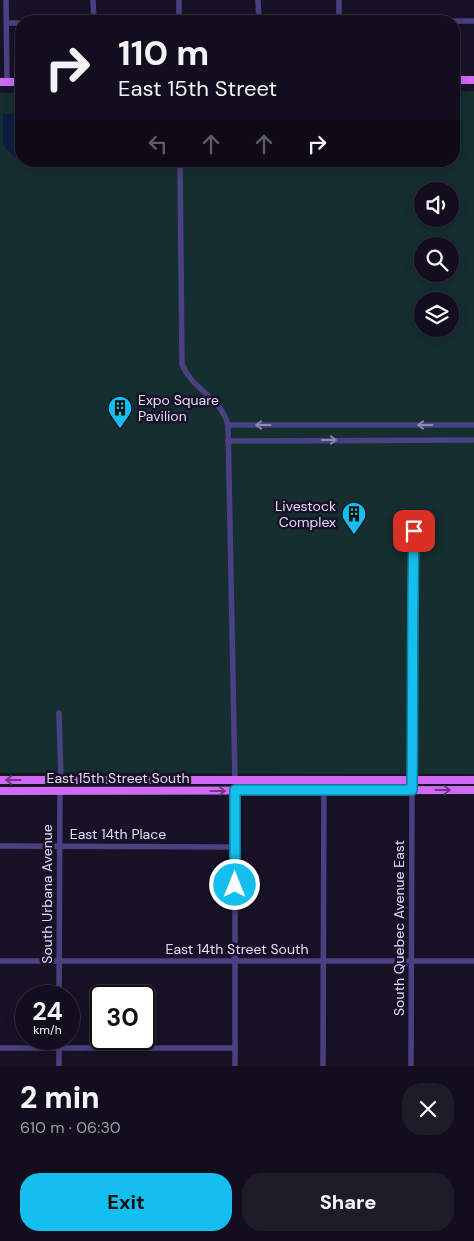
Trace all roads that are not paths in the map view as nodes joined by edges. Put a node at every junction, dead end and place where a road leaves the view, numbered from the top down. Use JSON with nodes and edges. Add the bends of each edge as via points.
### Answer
{"nodes":[{"id":1,"x":6,"y":0,"type":"edge"},
{"id":2,"x":93,"y":0,"type":"edge"},
{"id":3,"x":179,"y":0,"type":"edge"},
{"id":4,"x":258,"y":0,"type":"edge"},
{"id":5,"x":339,"y":0,"type":"edge"},
{"id":6,"x":94,"y":15,"type":"edge"},
{"id":7,"x":179,"y":15,"type":"edge"},
{"id":8,"x":259,"y":15,"type":"edge"},
{"id":9,"x":339,"y":15,"type":"edge"},
{"id":10,"x":460,"y":21,"type":"edge"},
{"id":11,"x":474,"y":21,"type":"edge"},
{"id":12,"x":7,"y":23,"type":"junction"},
{"id":13,"x":15,"y":23,"type":"edge"},
{"id":14,"x":460,"y":80,"type":"edge"},
{"id":15,"x":474,"y":80,"type":"edge"},
{"id":16,"x":2,"y":82,"type":"edge"},
{"id":17,"x":15,"y":82,"type":"edge"},
{"id":18,"x":180,"y":167,"type":"edge"},
{"id":19,"x":228,"y":425,"type":"junction"},
{"id":20,"x":474,"y":425,"type":"edge"},
{"id":21,"x":228,"y":440,"type":"junction"},
{"id":22,"x":474,"y":440,"type":"edge"},
{"id":23,"x":414,"y":518,"type":"dead end"},
{"id":24,"x":59,"y":713,"type":"dead end"},
{"id":25,"x":412,"y":779,"type":"junction"},
{"id":26,"x":0,"y":780,"type":"edge"},
{"id":27,"x":61,"y":780,"type":"junction"},
{"id":28,"x":235,"y":780,"type":"junction"},
{"id":29,"x":324,"y":780,"type":"junction"},
{"id":30,"x":474,"y":780,"type":"edge"},
{"id":31,"x":235,"y":790,"type":"junction"},
{"id":32,"x":324,"y":790,"type":"junction"},
{"id":33,"x":412,"y":790,"type":"junction"},
{"id":34,"x":474,"y":790,"type":"edge"},
{"id":35,"x":0,"y":791,"type":"edge"},
{"id":36,"x":60,"y":791,"type":"junction"},
{"id":37,"x":0,"y":846,"type":"edge"},
{"id":38,"x":59,"y":846,"type":"junction"},
{"id":39,"x":235,"y":847,"type":"junction"},
{"id":40,"x":0,"y":961,"type":"edge"},
{"id":41,"x":59,"y":961,"type":"junction"},
{"id":42,"x":411,"y":961,"type":"junction"},
{"id":43,"x":474,"y":961,"type":"edge"},
{"id":44,"x":235,"y":962,"type":"junction"},
{"id":45,"x":324,"y":962,"type":"junction"},
{"id":46,"x":59,"y":985,"type":"edge"},
{"id":47,"x":0,"y":1048,"type":"edge"},
{"id":48,"x":15,"y":1048,"type":"edge"},
{"id":49,"x":80,"y":1048,"type":"edge"},
{"id":50,"x":235,"y":1048,"type":"junction"},
{"id":51,"x":59,"y":1050,"type":"edge"},
{"id":52,"x":59,"y":1066,"type":"edge"},
{"id":53,"x":235,"y":1066,"type":"edge"},
{"id":54,"x":324,"y":1066,"type":"edge"},
{"id":55,"x":411,"y":1066,"type":"edge"}],
"edges":[{"from":1,"to":12,"type":"street"},
{"from":2,"to":6,"type":"street"},
{"from":3,"to":7,"type":"street"},
{"from":4,"to":8,"type":"street"},
{"from":5,"to":9,"type":"street"},
{"from":10,"to":11,"type":"street"},
{"from":12,"to":13,"type":"street"},
{"from":12,"to":16,"type":"street"},
{"from":14,"to":15,"type":"main road"},
{"from":16,"to":17,"type":"main road"},
{"from":18,"to":19,"type":"street","via":[[182,364],[192,382],[216,401]]},
{"from":20,"to":19,"type":"street","one_way":true},
{"from":19,"to":21,"type":"street"},
{"from":21,"to":22,"type":"street","one_way":true},
{"from":21,"to":28,"type":"street"},
{"from":23,"to":25,"type":"street"},
{"from":24,"to":27,"type":"street"},
{"from":25,"to":29,"type":"main road"},
{"from":25,"to":30,"type":"main road"},
{"from":25,"to":33,"type":"main road"},
{"from":27,"to":26,"type":"main road","name":"East 15th Street South","one_way":true},
{"from":27,"to":28,"type":"main road","name":"East 15th Street South"},
{"from":27,"to":36,"type":"main road"},
{"from":28,"to":29,"type":"main road","name":"East 15th Street South"},
{"from":28,"to":31,"type":"main road"},
{"from":29,"to":32,"type":"street"},
{"from":31,"to":32,"type":"main road","name":"East 15th Street South"},
{"from":36,"to":31,"type":"main road","name":"East 15th Street South","one_way":true},
{"from":31,"to":39,"type":"street"},
{"from":32,"to":33,"type":"main road","name":"East 15th Street South"},
{"from":32,"to":45,"type":"street"},
{"from":33,"to":34,"type":"main road","one_way":true},
{"from":33,"to":42,"type":"street","name":"South Quebec Avenue East"},
{"from":35,"to":36,"type":"main road","name":"East 15th Street South"},
{"from":36,"to":38,"type":"street","name":"South Urbana Avenue"},
{"from":37,"to":38,"type":"street","name":"East 14th Place"},
{"from":38,"to":39,"type":"street","name":"East 14th Place"},
{"from":38,"to":41,"type":"street","name":"South Urbana Avenue"},
{"from":39,"to":44,"type":"street"},
{"from":40,"to":41,"type":"street","name":"East 14th Street South"},
{"from":41,"to":44,"type":"street","name":"East 14th Street South"},
{"from":41,"to":46,"type":"street","name":"South Urbana Avenue"},
{"from":42,"to":43,"type":"street","name":"East 14th Street South"},
{"from":42,"to":45,"type":"street","name":"East 14th Street South"},
{"from":42,"to":55,"type":"street","name":"South Quebec Avenue East"},
{"from":44,"to":45,"type":"street","name":"East 14th Street South"},
{"from":44,"to":50,"type":"street"},
{"from":45,"to":54,"type":"street"},
{"from":47,"to":48,"type":"street"},
{"from":49,"to":50,"type":"street"},
{"from":50,"to":53,"type":"street"},
{"from":51,"to":52,"type":"street"}]}
